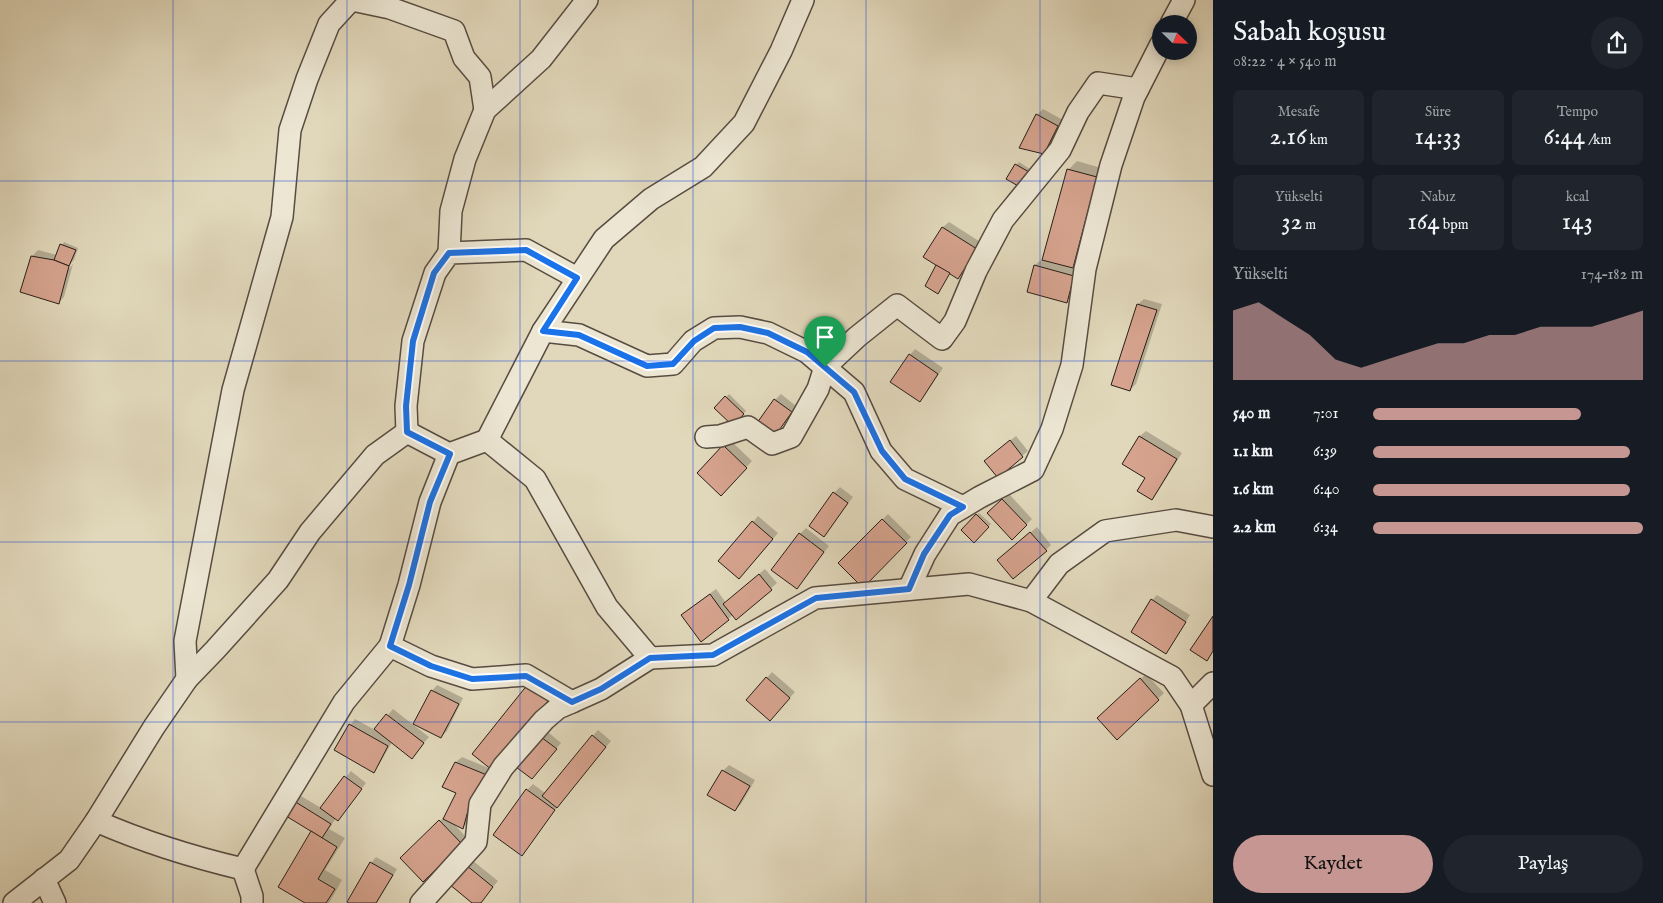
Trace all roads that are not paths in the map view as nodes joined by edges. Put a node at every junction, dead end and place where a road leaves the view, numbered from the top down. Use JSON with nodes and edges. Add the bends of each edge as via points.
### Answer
{"nodes":[{"id":1,"x":351,"y":0,"type":"edge"},
{"id":2,"x":586,"y":0,"type":"edge"},
{"id":3,"x":803,"y":0,"type":"edge"},
{"id":4,"x":1184,"y":0,"type":"edge"},
{"id":5,"x":1176,"y":15,"type":"edge"},
{"id":6,"x":1153,"y":60,"type":"edge"},
{"id":7,"x":1138,"y":89,"type":"junction"},
{"id":8,"x":485,"y":110,"type":"junction"},
{"id":9,"x":449,"y":253,"type":"junction"},
{"id":10,"x":577,"y":278,"type":"junction"},
{"id":11,"x":543,"y":331,"type":"junction"},
{"id":12,"x":825,"y":367,"type":"junction"},
{"id":13,"x":407,"y":432,"type":"junction"},
{"id":14,"x":706,"y":436,"type":"dead end"},
{"id":15,"x":487,"y":440,"type":"junction"},
{"id":16,"x":450,"y":454,"type":"junction"},
{"id":17,"x":963,"y":507,"type":"junction"},
{"id":18,"x":1213,"y":527,"type":"edge"},
{"id":19,"x":909,"y":589,"type":"junction"},
{"id":20,"x":1031,"y":601,"type":"junction"},
{"id":21,"x":390,"y":646,"type":"junction"},
{"id":22,"x":650,"y":658,"type":"junction"},
{"id":23,"x":187,"y":679,"type":"junction"},
{"id":24,"x":1213,"y":683,"type":"edge"},
{"id":25,"x":572,"y":702,"type":"junction"},
{"id":26,"x":1191,"y":705,"type":"junction"},
{"id":27,"x":1213,"y":775,"type":"edge"},
{"id":28,"x":96,"y":821,"type":"junction"},
{"id":29,"x":243,"y":869,"type":"junction"},
{"id":30,"x":44,"y":879,"type":"junction"},
{"id":31,"x":14,"y":903,"type":"edge"},
{"id":32,"x":55,"y":903,"type":"edge"},
{"id":33,"x":252,"y":903,"type":"edge"},
{"id":34,"x":421,"y":903,"type":"edge"}],
"edges":[{"from":1,"to":8,"type":"street","via":[[390,8],[454,31],[464,58],[480,77]]},
{"from":1,"to":23,"type":"street","via":[[329,24],[290,130],[282,217],[233,390],[185,641]]},
{"from":2,"to":8,"type":"street","via":[[541,59]]},
{"from":3,"to":10,"type":"street","via":[[744,124],[703,167],[651,199],[604,238]]},
{"from":4,"to":5,"type":"street"},
{"from":6,"to":7,"type":"street"},
{"from":7,"to":12,"type":"street","via":[[1098,83],[1078,112],[1060,150],[1003,220],[955,321],[942,340],[897,305]]},
{"from":7,"to":17,"type":"street","via":[[1111,165],[1086,269],[1072,365],[1052,429],[1032,470]]},
{"from":8,"to":9,"type":"street","via":[[465,159],[451,211]]},
{"from":9,"to":10,"type":"street","via":[[526,250]]},
{"from":9,"to":13,"type":"street","via":[[434,273],[413,341],[406,406]]},
{"from":10,"to":11,"type":"street"},
{"from":11,"to":12,"type":"street","via":[[579,335],[647,366],[673,364],[694,341],[714,328],[740,327],[768,333],[807,352]]},
{"from":11,"to":15,"type":"street"},
{"from":12,"to":14,"type":"street","via":[[818,389],[791,437],[772,444],[748,427],[720,436]]},
{"from":12,"to":17,"type":"street","via":[[854,392],[882,451],[905,479]]},
{"from":13,"to":16,"type":"street"},
{"from":13,"to":23,"type":"street","via":[[375,455],[310,532],[278,580]]},
{"from":15,"to":16,"type":"street"},
{"from":15,"to":22,"type":"street","via":[[535,479],[607,607]]},
{"from":16,"to":21,"type":"street","via":[[430,502]]},
{"from":17,"to":19,"type":"street","via":[[950,515],[924,554]]},
{"from":18,"to":20,"type":"street","via":[[1176,520],[1105,531],[1058,564]]},
{"from":19,"to":20,"type":"street","via":[[969,584]]},
{"from":19,"to":22,"type":"street","via":[[816,598],[713,655]]},
{"from":20,"to":26,"type":"street","via":[[1172,677]]},
{"from":21,"to":25,"type":"street","via":[[431,666],[472,679],[526,676]]},
{"from":21,"to":29,"type":"street","via":[[344,702]]},
{"from":22,"to":25,"type":"street","via":[[601,689]]},
{"from":23,"to":28,"type":"street"},
{"from":24,"to":26,"type":"street"},
{"from":25,"to":34,"type":"street","via":[[558,708],[544,720],[503,767],[480,804],[476,842]]},
{"from":26,"to":27,"type":"street"},
{"from":28,"to":29,"type":"street","via":[[184,854]]},
{"from":28,"to":30,"type":"street","via":[[69,860]]},
{"from":29,"to":33,"type":"street"},
{"from":30,"to":31,"type":"street"},
{"from":30,"to":32,"type":"street"}]}
